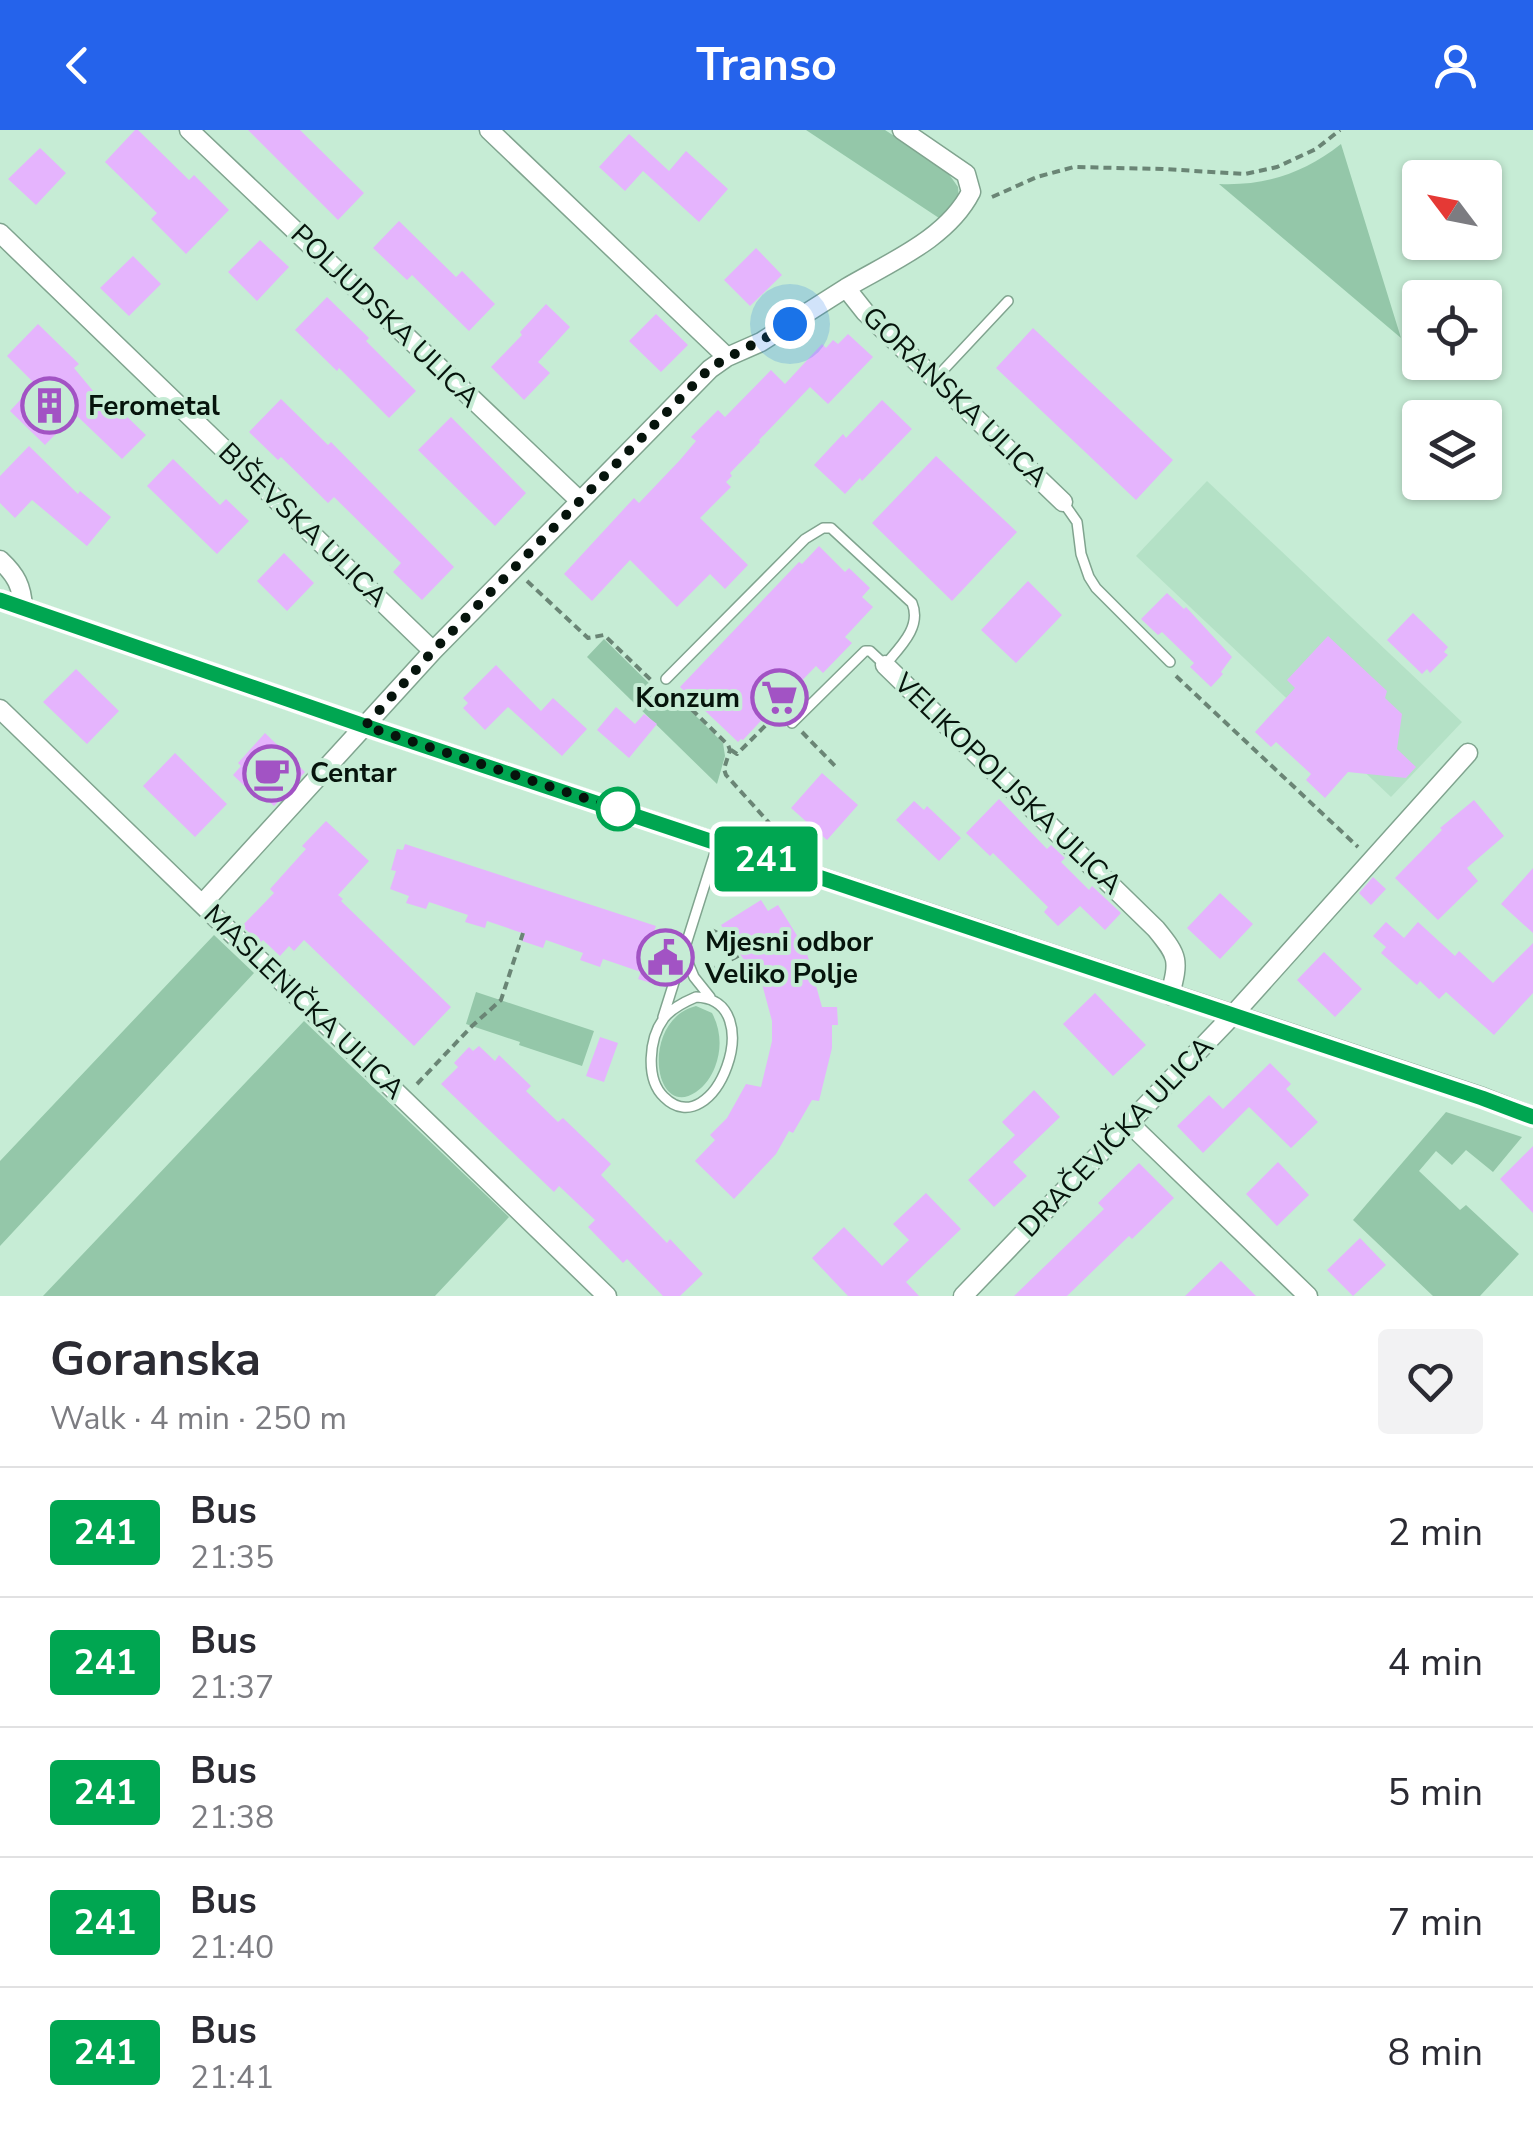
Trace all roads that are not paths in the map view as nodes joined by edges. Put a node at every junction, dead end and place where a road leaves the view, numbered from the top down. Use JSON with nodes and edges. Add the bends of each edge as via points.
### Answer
{"nodes":[{"id":1,"x":190,"y":130,"type":"edge"},
{"id":2,"x":489,"y":130,"type":"edge"},
{"id":3,"x":902,"y":130,"type":"edge"},
{"id":4,"x":0,"y":233,"type":"edge"},
{"id":5,"x":846,"y":288,"type":"junction"},
{"id":6,"x":1008,"y":301,"type":"dead end"},
{"id":7,"x":727,"y":358,"type":"junction"},
{"id":8,"x":934,"y":380,"type":"junction"},
{"id":9,"x":580,"y":501,"type":"junction"},
{"id":10,"x":1063,"y":502,"type":"joint"},
{"id":11,"x":0,"y":560,"type":"edge"},
{"id":12,"x":0,"y":600,"type":"edge"},
{"id":13,"x":23,"y":608,"type":"junction"},
{"id":14,"x":433,"y":651,"type":"junction"},
{"id":15,"x":1170,"y":662,"type":"road end"},
{"id":16,"x":885,"y":664,"type":"junction"},
{"id":17,"x":662,"y":684,"type":"road end"},
{"id":18,"x":0,"y":709,"type":"edge"},
{"id":19,"x":792,"y":723,"type":"dead end"},
{"id":20,"x":365,"y":726,"type":"junction"},
{"id":21,"x":1468,"y":753,"type":"dead end"},
{"id":22,"x":718,"y":843,"type":"junction"},
{"id":23,"x":202,"y":904,"type":"junction"},
{"id":24,"x":684,"y":953,"type":"junction"},
{"id":25,"x":1170,"y":995,"type":"junction"},
{"id":26,"x":712,"y":1000,"type":"junction"},
{"id":27,"x":1232,"y":1016,"type":"junction"},
{"id":28,"x":662,"y":1020,"type":"junction"},
{"id":29,"x":1533,"y":1117,"type":"edge"},
{"id":30,"x":1130,"y":1124,"type":"junction"},
{"id":31,"x":607,"y":1296,"type":"edge"},
{"id":32,"x":963,"y":1296,"type":"edge"},
{"id":33,"x":1308,"y":1296,"type":"edge"}],
"edges":[{"from":1,"to":9,"type":"street","name":"POLJUDSKA ULICA"},
{"from":2,"to":7,"type":"street"},
{"from":3,"to":5,"type":"street","via":[[966,174],[971,192],[933,236]]},
{"from":4,"to":14,"type":"street","name":"BIŠEVSKA ULICA"},
{"from":5,"to":7,"type":"street","name":"GORANSKA ULICA"},
{"from":5,"to":8,"type":"street","name":"GORANSKA ULICA"},
{"from":6,"to":8,"type":"lane"},
{"from":7,"to":9,"type":"street","name":"GORANSKA ULICA"},
{"from":8,"to":10,"type":"street","name":"GORANSKA ULICA"},
{"from":9,"to":14,"type":"street","name":"GORANSKA ULICA"},
{"from":10,"to":15,"type":"lane","via":[[1096,588]]},
{"from":11,"to":13,"type":"street","via":[[18,580]]},
{"from":12,"to":13,"type":"street"},
{"from":13,"to":20,"type":"street"},
{"from":14,"to":20,"type":"street","name":"GORANSKA ULICA"},
{"from":16,"to":17,"type":"lane","name":"VELIKOPOLJSKA ULICA","via":[[911,632],[914,608],[838,532],[823,528]]},
{"from":16,"to":19,"type":"lane","via":[[865,650]]},
{"from":16,"to":25,"type":"street","name":"VELIKOPOLJSKA ULICA","via":[[1156,930],[1173,950],[1177,968]]},
{"from":18,"to":23,"type":"street","name":"MASLENIČKA ULICA"},
{"from":20,"to":22,"type":"street"},
{"from":20,"to":23,"type":"street","name":"GORANSKA ULICA"},
{"from":21,"to":27,"type":"street","name":"DRAČEVIČKA ULICA"},
{"from":22,"to":24,"type":"lane"},
{"from":22,"to":25,"type":"street"},
{"from":23,"to":31,"type":"street","name":"MASLENIČKA ULICA"},
{"from":24,"to":26,"type":"lane"},
{"from":24,"to":28,"type":"lane"},
{"from":25,"to":27,"type":"street"},
{"from":26,"to":28,"type":"lane","via":[[685,1001]]},
{"from":26,"to":28,"type":"lane","via":[[730,1022],[731,1054],[723,1078],[698,1104],[672,1104],[654,1084],[651,1061]]},
{"from":27,"to":29,"type":"street"},
{"from":27,"to":30,"type":"street","name":"DRAČEVIČKA ULICA"},
{"from":30,"to":32,"type":"street","name":"DRAČEVIČKA ULICA"},
{"from":30,"to":33,"type":"street"}]}
